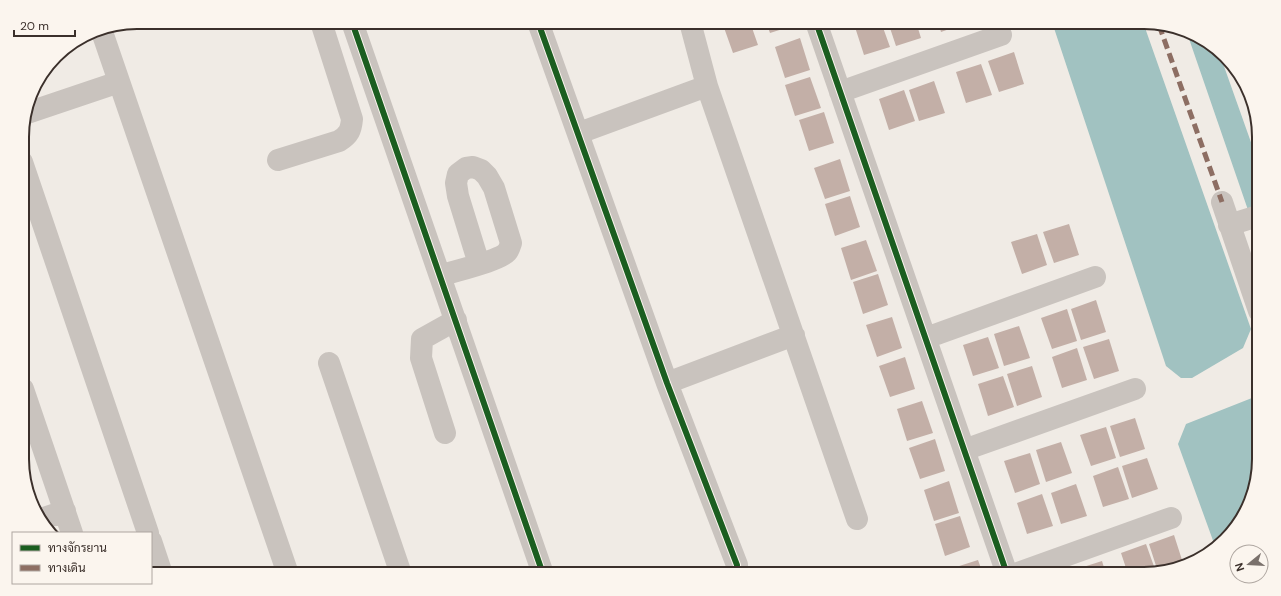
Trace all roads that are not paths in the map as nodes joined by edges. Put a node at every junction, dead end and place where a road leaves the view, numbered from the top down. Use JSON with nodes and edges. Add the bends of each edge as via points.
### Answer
{"nodes":[{"id":1,"x":323,"y":29,"type":"edge"},
{"id":2,"x":354,"y":29,"type":"edge"},
{"id":3,"x":541,"y":29,"type":"edge"},
{"id":4,"x":692,"y":29,"type":"edge"},
{"id":5,"x":818,"y":29,"type":"edge"},
{"id":6,"x":103,"y":35,"type":"edge"},
{"id":7,"x":1001,"y":35,"type":"dead end"},
{"id":8,"x":119,"y":82,"type":"junction"},
{"id":9,"x":707,"y":86,"type":"junction"},
{"id":10,"x":840,"y":92,"type":"junction"},
{"id":11,"x":381,"y":106,"type":"junction"},
{"id":12,"x":33,"y":111,"type":"edge"},
{"id":13,"x":352,"y":118,"type":"junction"},
{"id":14,"x":579,"y":133,"type":"junction"},
{"id":15,"x":278,"y":160,"type":"dead end"},
{"id":16,"x":29,"y":183,"type":"edge"},
{"id":17,"x":1222,"y":202,"type":"dead end"},
{"id":18,"x":1252,"y":218,"type":"edge"},
{"id":19,"x":1230,"y":225,"type":"junction"},
{"id":20,"x":479,"y":264,"type":"dead end"},
{"id":21,"x":440,"y":276,"type":"junction"},
{"id":22,"x":1095,"y":278,"type":"dead end"},
{"id":23,"x":1252,"y":290,"type":"edge"},
{"id":24,"x":456,"y":320,"type":"junction"},
{"id":25,"x":794,"y":335,"type":"junction"},
{"id":26,"x":926,"y":338,"type":"junction"},
{"id":27,"x":329,"y":363,"type":"dead end"},
{"id":28,"x":667,"y":382,"type":"junction"},
{"id":29,"x":1135,"y":389,"type":"dead end"},
{"id":30,"x":29,"y":406,"type":"edge"},
{"id":31,"x":444,"y":433,"type":"dead end"},
{"id":32,"x":964,"y":450,"type":"junction"},
{"id":33,"x":65,"y":511,"type":"junction"},
{"id":34,"x":46,"y":517,"type":"edge"},
{"id":35,"x":1171,"y":518,"type":"dead end"},
{"id":36,"x":857,"y":520,"type":"dead end"},
{"id":37,"x":72,"y":532,"type":"edge"},
{"id":38,"x":148,"y":532,"type":"edge"},
{"id":39,"x":152,"y":544,"type":"edge"},
{"id":40,"x":737,"y":564,"type":"dead end"},
{"id":41,"x":160,"y":567,"type":"edge"},
{"id":42,"x":286,"y":567,"type":"edge"},
{"id":43,"x":399,"y":567,"type":"edge"},
{"id":44,"x":541,"y":567,"type":"edge"},
{"id":45,"x":1005,"y":567,"type":"edge"},
{"id":46,"x":1034,"y":567,"type":"edge"}],
"edges":[{"from":1,"to":13,"type":"street"},
{"from":2,"to":11,"type":"street"},
{"from":3,"to":14,"type":"street"},
{"from":4,"to":9,"type":"street"},
{"from":5,"to":10,"type":"street"},
{"from":6,"to":8,"type":"street"},
{"from":7,"to":10,"type":"street"},
{"from":8,"to":12,"type":"street"},
{"from":8,"to":42,"type":"street"},
{"from":9,"to":14,"type":"street"},
{"from":9,"to":25,"type":"street"},
{"from":10,"to":26,"type":"street"},
{"from":11,"to":13,"type":"street"},
{"from":11,"to":21,"type":"street"},
{"from":13,"to":15,"type":"street","via":[[350,131],[339,141]]},
{"from":14,"to":28,"type":"street"},
{"from":16,"to":38,"type":"street"},
{"from":17,"to":19,"type":"street"},
{"from":18,"to":19,"type":"street"},
{"from":19,"to":23,"type":"street"},
{"from":20,"to":21,"type":"street"},
{"from":21,"to":24,"type":"street"},
{"from":22,"to":26,"type":"street"},
{"from":24,"to":31,"type":"street","via":[[422,339],[421,358]]},
{"from":24,"to":44,"type":"street"},
{"from":25,"to":28,"type":"street"},
{"from":25,"to":36,"type":"street"},
{"from":26,"to":32,"type":"street"},
{"from":27,"to":43,"type":"street"},
{"from":28,"to":40,"type":"street"},
{"from":29,"to":32,"type":"street"},
{"from":30,"to":33,"type":"street"},
{"from":32,"to":45,"type":"street"},
{"from":33,"to":34,"type":"street"},
{"from":33,"to":37,"type":"street"},
{"from":35,"to":46,"type":"street"},
{"from":39,"to":41,"type":"street"}]}
